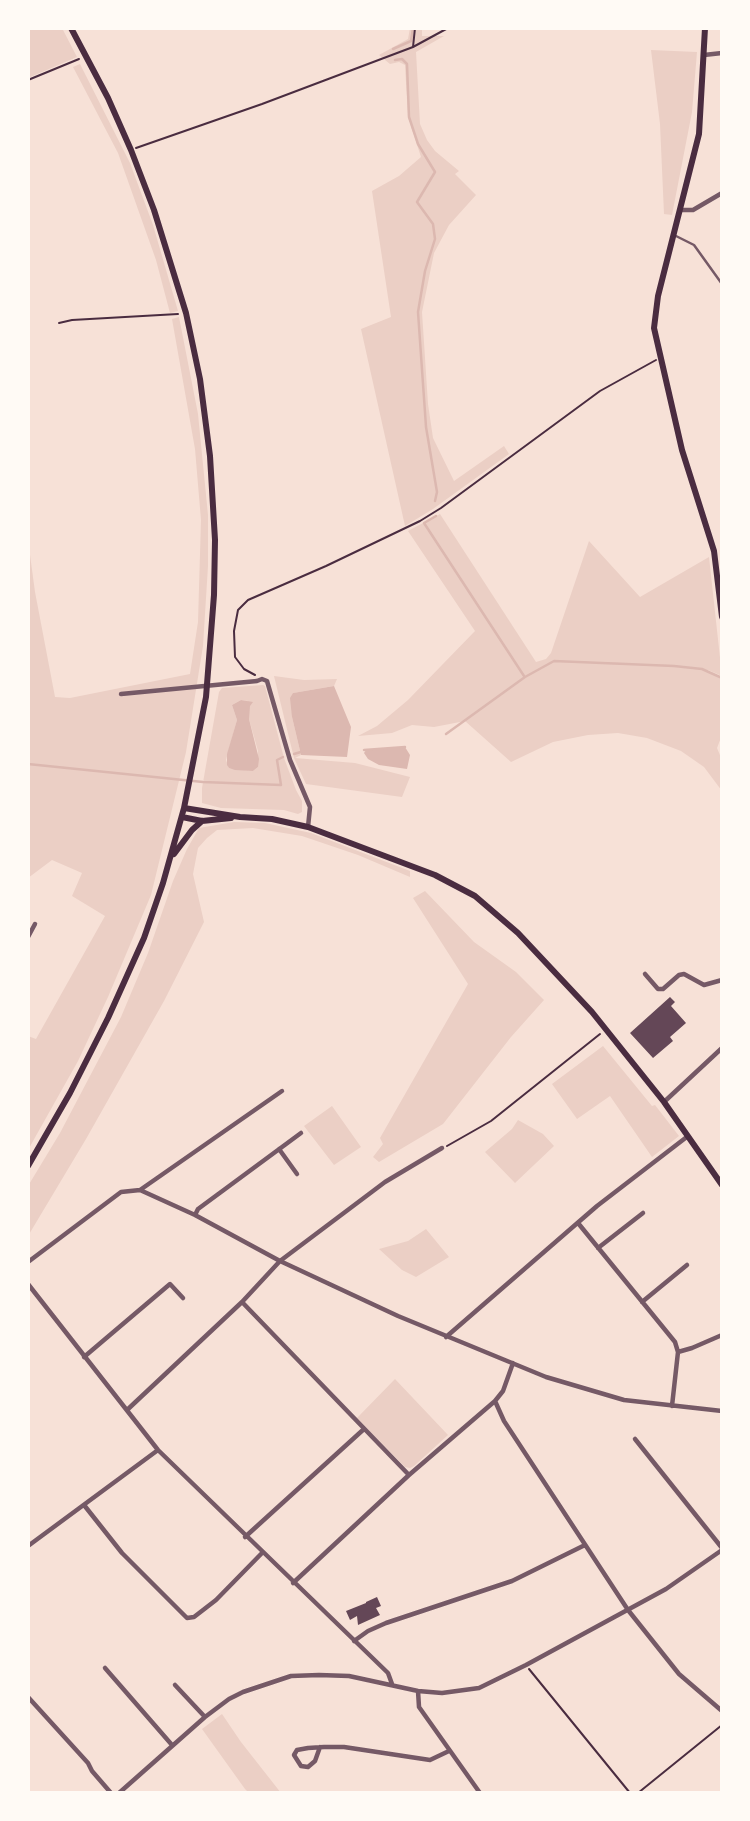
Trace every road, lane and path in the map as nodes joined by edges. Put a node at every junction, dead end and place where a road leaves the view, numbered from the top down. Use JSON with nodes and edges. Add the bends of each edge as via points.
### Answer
{"nodes":[{"id":1,"x":71,"y":28,"type":"edge"},
{"id":2,"x":415,"y":28,"type":"edge"},
{"id":3,"x":448,"y":28,"type":"edge"},
{"id":4,"x":705,"y":28,"type":"edge"},
{"id":5,"x":413,"y":47,"type":"junction"},
{"id":6,"x":722,"y":53,"type":"edge"},
{"id":7,"x":704,"y":55,"type":"junction"},
{"id":8,"x":85,"y":56,"type":"junction"},
{"id":9,"x":28,"y":80,"type":"edge"},
{"id":10,"x":131,"y":150,"type":"junction"},
{"id":11,"x":722,"y":192,"type":"edge"},
{"id":12,"x":682,"y":210,"type":"junction"},
{"id":13,"x":674,"y":235,"type":"junction"},
{"id":14,"x":722,"y":284,"type":"edge"},
{"id":15,"x":186,"y":313,"type":"junction"},
{"id":16,"x":59,"y":323,"type":"dead end"},
{"id":17,"x":659,"y":359,"type":"junction"},
{"id":18,"x":719,"y":559,"type":"edge"},
{"id":19,"x":722,"y":617,"type":"edge"},
{"id":20,"x":262,"y":679,"type":"junction"},
{"id":21,"x":121,"y":694,"type":"dead end"},
{"id":22,"x":184,"y":808,"type":"junction"},
{"id":23,"x":182,"y":817,"type":"junction"},
{"id":24,"x":240,"y":817,"type":"junction"},
{"id":25,"x":202,"y":821,"type":"junction"},
{"id":26,"x":308,"y":827,"type":"junction"},
{"id":27,"x":171,"y":859,"type":"junction"},
{"id":28,"x":35,"y":924,"type":"dead end"},
{"id":29,"x":28,"y":937,"type":"edge"},
{"id":30,"x":645,"y":974,"type":"dead end"},
{"id":31,"x":722,"y":980,"type":"edge"},
{"id":32,"x":606,"y":1029,"type":"junction"},
{"id":33,"x":722,"y":1048,"type":"edge"},
{"id":34,"x":282,"y":1091,"type":"dead end"},
{"id":35,"x":664,"y":1102,"type":"junction"},
{"id":36,"x":301,"y":1133,"type":"dead end"},
{"id":37,"x":688,"y":1136,"type":"junction"},
{"id":38,"x":442,"y":1148,"type":"joint"},
{"id":39,"x":279,"y":1149,"type":"junction"},
{"id":40,"x":28,"y":1166,"type":"edge"},
{"id":41,"x":297,"y":1174,"type":"dead end"},
{"id":42,"x":722,"y":1185,"type":"edge"},
{"id":43,"x":140,"y":1190,"type":"junction"},
{"id":44,"x":643,"y":1213,"type":"dead end"},
{"id":45,"x":195,"y":1216,"type":"junction"},
{"id":46,"x":578,"y":1223,"type":"junction"},
{"id":47,"x":598,"y":1248,"type":"junction"},
{"id":48,"x":280,"y":1261,"type":"junction"},
{"id":49,"x":28,"y":1262,"type":"edge"},
{"id":50,"x":687,"y":1265,"type":"dead end"},
{"id":51,"x":28,"y":1284,"type":"edge"},
{"id":52,"x":183,"y":1298,"type":"dead end"},
{"id":53,"x":242,"y":1302,"type":"junction"},
{"id":54,"x":642,"y":1302,"type":"junction"},
{"id":55,"x":722,"y":1335,"type":"edge"},
{"id":56,"x":446,"y":1337,"type":"junction"},
{"id":57,"x":678,"y":1352,"type":"junction"},
{"id":58,"x":84,"y":1357,"type":"junction"},
{"id":59,"x":513,"y":1363,"type":"junction"},
{"id":60,"x":495,"y":1401,"type":"junction"},
{"id":61,"x":672,"y":1406,"type":"junction"},
{"id":62,"x":127,"y":1410,"type":"junction"},
{"id":63,"x":722,"y":1411,"type":"edge"},
{"id":64,"x":364,"y":1429,"type":"junction"},
{"id":65,"x":635,"y":1440,"type":"dead end"},
{"id":66,"x":158,"y":1450,"type":"junction"},
{"id":67,"x":409,"y":1475,"type":"junction"},
{"id":68,"x":84,"y":1505,"type":"junction"},
{"id":69,"x":245,"y":1537,"type":"junction"},
{"id":70,"x":585,"y":1545,"type":"junction"},
{"id":71,"x":28,"y":1546,"type":"edge"},
{"id":72,"x":722,"y":1549,"type":"edge"},
{"id":73,"x":262,"y":1553,"type":"junction"},
{"id":74,"x":293,"y":1583,"type":"junction"},
{"id":75,"x":628,"y":1610,"type":"junction"},
{"id":76,"x":354,"y":1641,"type":"junction"},
{"id":77,"x":526,"y":1665,"type":"junction"},
{"id":78,"x":105,"y":1668,"type":"dead end"},
{"id":79,"x":175,"y":1685,"type":"dead end"},
{"id":80,"x":392,"y":1685,"type":"junction"},
{"id":81,"x":418,"y":1691,"type":"junction"},
{"id":82,"x":28,"y":1698,"type":"edge"},
{"id":83,"x":721,"y":1710,"type":"edge"},
{"id":84,"x":205,"y":1717,"type":"junction"},
{"id":85,"x":722,"y":1725,"type":"edge"},
{"id":86,"x":172,"y":1745,"type":"junction"},
{"id":87,"x":320,"y":1747,"type":"junction"},
{"id":88,"x":449,"y":1751,"type":"junction"},
{"id":89,"x":111,"y":1793,"type":"edge"},
{"id":90,"x":119,"y":1793,"type":"edge"},
{"id":91,"x":480,"y":1793,"type":"edge"},
{"id":92,"x":630,"y":1793,"type":"edge"},
{"id":93,"x":638,"y":1793,"type":"edge"}],
"edges":[{"from":1,"to":8,"type":"main road"},
{"from":2,"to":5,"type":"path"},
{"from":3,"to":5,"type":"path"},
{"from":4,"to":7,"type":"main road"},
{"from":5,"to":10,"type":"path"},
{"from":6,"to":7,"type":"street"},
{"from":7,"to":12,"type":"main road","via":[[699,134]]},
{"from":8,"to":9,"type":"path"},
{"from":8,"to":10,"type":"main road"},
{"from":10,"to":15,"type":"main road"},
{"from":11,"to":12,"type":"street","via":[[693,210]]},
{"from":12,"to":13,"type":"main road"},
{"from":13,"to":14,"type":"lane","via":[[694,245]]},
{"from":13,"to":17,"type":"main road","via":[[654,328]]},
{"from":15,"to":16,"type":"path"},
{"from":15,"to":22,"type":"main road","via":[[203,398],[215,568],[206,697]]},
{"from":17,"to":18,"type":"main road","via":[[682,450]]},
{"from":17,"to":20,"type":"path","via":[[600,391],[420,521],[247,600],[238,610],[234,657]]},
{"from":18,"to":19,"type":"main road"},
{"from":20,"to":21,"type":"street"},
{"from":20,"to":26,"type":"street","via":[[267,681],[290,760],[310,807]]},
{"from":22,"to":23,"type":"main road"},
{"from":22,"to":24,"type":"main road"},
{"from":23,"to":25,"type":"main road"},
{"from":23,"to":27,"type":"main road"},
{"from":24,"to":25,"type":"main road"},
{"from":24,"to":26,"type":"main road"},
{"from":25,"to":27,"type":"main road"},
{"from":26,"to":32,"type":"main road","via":[[435,875],[475,896],[518,933]]},
{"from":27,"to":40,"type":"main road","via":[[144,938],[108,1018]]},
{"from":28,"to":29,"type":"street"},
{"from":30,"to":31,"type":"street","via":[[658,989],[684,974],[704,985]]},
{"from":32,"to":35,"type":"main road"},
{"from":32,"to":38,"type":"path","via":[[491,1121]]},
{"from":33,"to":35,"type":"street"},
{"from":34,"to":43,"type":"street"},
{"from":35,"to":37,"type":"main road"},
{"from":36,"to":39,"type":"street"},
{"from":37,"to":42,"type":"main road"},
{"from":37,"to":46,"type":"street"},
{"from":38,"to":48,"type":"street","via":[[385,1182]]},
{"from":39,"to":41,"type":"street"},
{"from":39,"to":45,"type":"street","via":[[198,1209]]},
{"from":43,"to":45,"type":"street"},
{"from":43,"to":49,"type":"street","via":[[121,1192]]},
{"from":44,"to":47,"type":"street"},
{"from":45,"to":48,"type":"street"},
{"from":46,"to":47,"type":"street"},
{"from":46,"to":56,"type":"street"},
{"from":47,"to":54,"type":"street"},
{"from":48,"to":53,"type":"street"},
{"from":48,"to":56,"type":"street"},
{"from":50,"to":54,"type":"street"},
{"from":51,"to":58,"type":"street"},
{"from":52,"to":58,"type":"street","via":[[170,1284]]},
{"from":53,"to":62,"type":"street"},
{"from":53,"to":64,"type":"street"},
{"from":54,"to":57,"type":"street"},
{"from":55,"to":57,"type":"street"},
{"from":56,"to":59,"type":"street"},
{"from":57,"to":61,"type":"street"},
{"from":58,"to":62,"type":"street"},
{"from":59,"to":60,"type":"street"},
{"from":59,"to":61,"type":"street","via":[[624,1401]]},
{"from":60,"to":67,"type":"street"},
{"from":60,"to":70,"type":"street"},
{"from":61,"to":63,"type":"street"},
{"from":62,"to":66,"type":"street"},
{"from":64,"to":67,"type":"street"},
{"from":64,"to":69,"type":"street"},
{"from":65,"to":72,"type":"street"},
{"from":66,"to":68,"type":"street"},
{"from":66,"to":69,"type":"street"},
{"from":67,"to":74,"type":"street"},
{"from":68,"to":71,"type":"street"},
{"from":68,"to":73,"type":"street","via":[[122,1553],[187,1618],[216,1600]]},
{"from":69,"to":73,"type":"street"},
{"from":70,"to":75,"type":"street"},
{"from":70,"to":76,"type":"street","via":[[512,1581],[386,1623]]},
{"from":72,"to":75,"type":"street"},
{"from":73,"to":74,"type":"street"},
{"from":74,"to":76,"type":"street"},
{"from":75,"to":77,"type":"street"},
{"from":75,"to":83,"type":"street","via":[[679,1674]]},
{"from":76,"to":80,"type":"street","via":[[388,1673]]},
{"from":77,"to":81,"type":"street","via":[[467,1691]]},
{"from":77,"to":92,"type":"path"},
{"from":78,"to":86,"type":"street"},
{"from":79,"to":84,"type":"street"},
{"from":80,"to":81,"type":"street"},
{"from":80,"to":84,"type":"street","via":[[339,1675],[291,1676],[243,1692]]},
{"from":81,"to":88,"type":"street","via":[[419,1707]]},
{"from":82,"to":89,"type":"street"},
{"from":84,"to":86,"type":"street"},
{"from":85,"to":93,"type":"path"},
{"from":86,"to":90,"type":"street"},
{"from":87,"to":87,"type":"street","via":[[297,1750],[295,1758],[308,1767]]},
{"from":87,"to":88,"type":"street","via":[[361,1748],[421,1760]]},
{"from":88,"to":91,"type":"street"}]}
